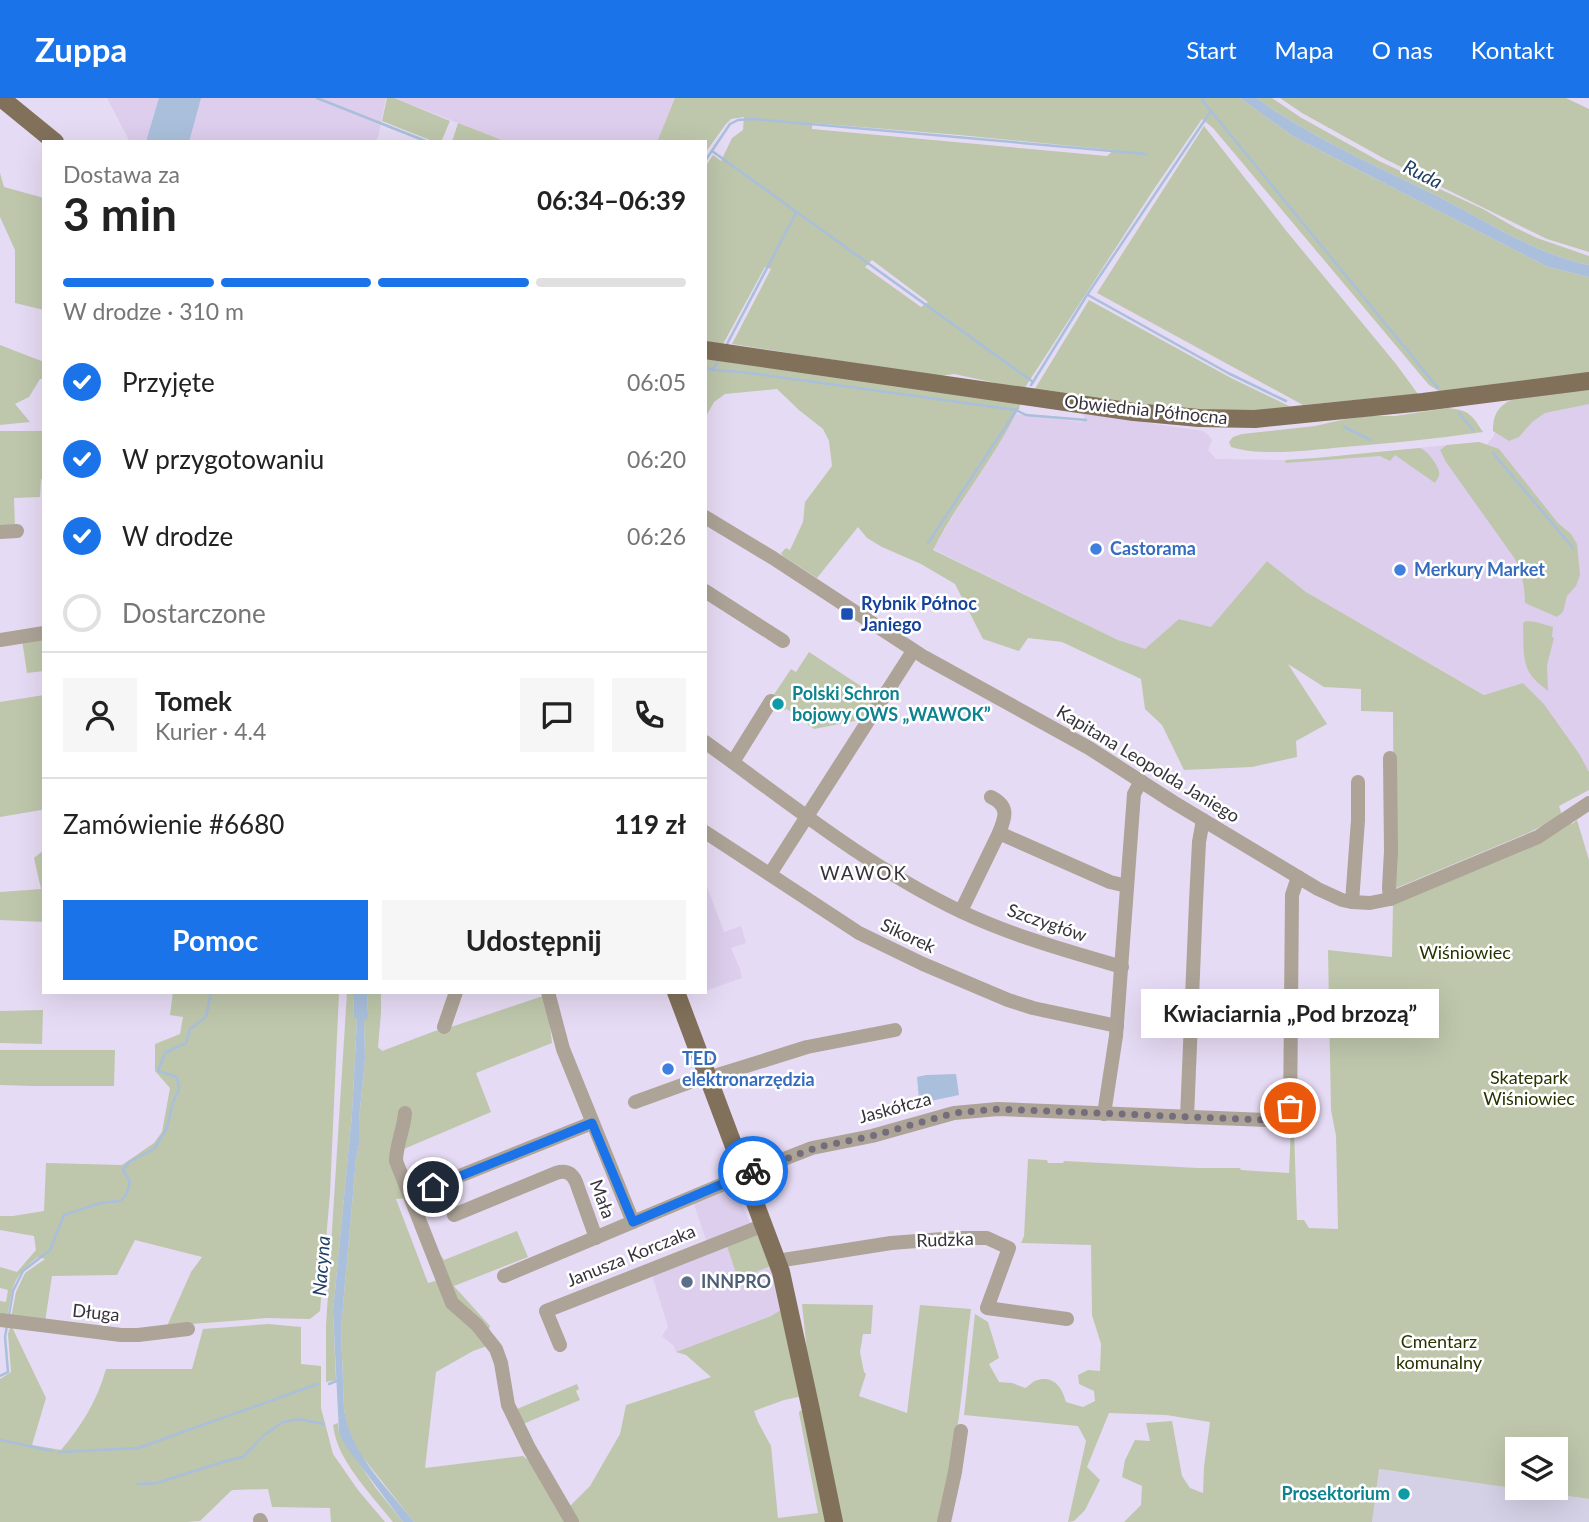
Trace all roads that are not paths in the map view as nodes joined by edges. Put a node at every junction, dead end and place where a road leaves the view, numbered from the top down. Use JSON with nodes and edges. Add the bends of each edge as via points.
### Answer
{"nodes":[{"id":1,"x":1,"y":98,"type":"edge"},
{"id":2,"x":53,"y":140,"type":"edge"},
{"id":3,"x":707,"y":350,"type":"edge"},
{"id":4,"x":1589,"y":381,"type":"edge"},
{"id":5,"x":707,"y":518,"type":"edge"},
{"id":6,"x":17,"y":531,"type":"dead end"},
{"id":7,"x":0,"y":532,"type":"edge"},
{"id":8,"x":707,"y":592,"type":"edge"},
{"id":9,"x":42,"y":634,"type":"edge"},
{"id":10,"x":0,"y":640,"type":"edge"},
{"id":11,"x":783,"y":641,"type":"dead end"},
{"id":12,"x":913,"y":651,"type":"junction"},
{"id":13,"x":771,"y":701,"type":"dead end"},
{"id":14,"x":707,"y":743,"type":"edge"},
{"id":15,"x":1390,"y":758,"type":"dead end"},
{"id":16,"x":733,"y":762,"type":"junction"},
{"id":17,"x":1141,"y":781,"type":"junction"},
{"id":18,"x":1358,"y":782,"type":"dead end"},
{"id":19,"x":991,"y":797,"type":"dead end"},
{"id":20,"x":1589,"y":803,"type":"edge"},
{"id":21,"x":806,"y":816,"type":"junction"},
{"id":22,"x":1203,"y":820,"type":"junction"},
{"id":23,"x":707,"y":833,"type":"edge"},
{"id":24,"x":999,"y":833,"type":"junction"},
{"id":25,"x":770,"y":874,"type":"junction"},
{"id":26,"x":1298,"y":877,"type":"junction"},
{"id":27,"x":1126,"y":886,"type":"junction"},
{"id":28,"x":1390,"y":899,"type":"junction"},
{"id":29,"x":1352,"y":902,"type":"junction"},
{"id":30,"x":961,"y":911,"type":"junction"},
{"id":31,"x":1122,"y":967,"type":"junction"},
{"id":32,"x":455,"y":994,"type":"edge"},
{"id":33,"x":549,"y":994,"type":"edge"},
{"id":34,"x":677,"y":994,"type":"edge"},
{"id":35,"x":1117,"y":1026,"type":"junction"},
{"id":36,"x":444,"y":1027,"type":"dead end"},
{"id":37,"x":895,"y":1030,"type":"dead end"},
{"id":38,"x":708,"y":1077,"type":"junction"},
{"id":39,"x":635,"y":1102,"type":"dead end"},
{"id":40,"x":405,"y":1113,"type":"dead end"},
{"id":41,"x":1104,"y":1114,"type":"junction"},
{"id":42,"x":1187,"y":1117,"type":"junction"},
{"id":43,"x":592,"y":1123,"type":"junction"},
{"id":44,"x":745,"y":1174,"type":"junction"},
{"id":45,"x":417,"y":1193,"type":"dead end"},
{"id":46,"x":454,"y":1215,"type":"dead end"},
{"id":47,"x":633,"y":1222,"type":"junction"},
{"id":48,"x":764,"y":1225,"type":"junction"},
{"id":49,"x":596,"y":1238,"type":"junction"},
{"id":50,"x":777,"y":1261,"type":"junction"},
{"id":51,"x":504,"y":1276,"type":"dead end"},
{"id":52,"x":1067,"y":1319,"type":"dead end"},
{"id":53,"x":0,"y":1320,"type":"edge"},
{"id":54,"x":188,"y":1329,"type":"dead end"},
{"id":55,"x":560,"y":1345,"type":"dead end"},
{"id":56,"x":961,"y":1431,"type":"dead end"},
{"id":57,"x":572,"y":1522,"type":"edge"},
{"id":58,"x":834,"y":1522,"type":"edge"},
{"id":59,"x":944,"y":1522,"type":"edge"}],
"edges":[{"from":1,"to":2,"type":"main road"},
{"from":3,"to":4,"type":"main road","name":"Obwiednia Północna","via":[[1134,412],[1221,419],[1309,415]]},
{"from":5,"to":12,"type":"street","name":"Kapitana Leopolda Janiego"},
{"from":6,"to":7,"type":"street"},
{"from":8,"to":11,"type":"street"},
{"from":9,"to":10,"type":"street"},
{"from":12,"to":17,"type":"street","name":"Kapitana Leopolda Janiego"},
{"from":12,"to":21,"type":"street"},
{"from":13,"to":16,"type":"street"},
{"from":14,"to":16,"type":"street","name":"Szczygłów"},
{"from":15,"to":28,"type":"street"},
{"from":16,"to":21,"type":"street","name":"Szczygłów"},
{"from":17,"to":22,"type":"street","name":"Kapitana Leopolda Janiego"},
{"from":17,"to":27,"type":"street","via":[[1134,794]]},
{"from":18,"to":29,"type":"street"},
{"from":19,"to":24,"type":"street","via":[[1002,806],[1005,816]]},
{"from":20,"to":28,"type":"street","name":"Kapitana Leopolda Janiego","via":[[1538,837]]},
{"from":21,"to":25,"type":"street"},
{"from":21,"to":30,"type":"street","name":"Szczygłów","via":[[889,872]]},
{"from":22,"to":26,"type":"street","name":"Kapitana Leopolda Janiego"},
{"from":22,"to":42,"type":"street"},
{"from":23,"to":25,"type":"street","name":"Sikorek"},
{"from":24,"to":27,"type":"street"},
{"from":24,"to":30,"type":"street"},
{"from":25,"to":35,"type":"street","name":"Sikorek","via":[[859,933],[923,964],[1033,1008]]},
{"from":26,"to":29,"type":"street","name":"Kapitana Leopolda Janiego"},
{"from":26,"to":42,"type":"street","name":"Jaskółcza","via":[[1292,895],[1290,1121]]},
{"from":27,"to":31,"type":"street"},
{"from":28,"to":29,"type":"street","name":"Kapitana Leopolda Janiego"},
{"from":30,"to":31,"type":"street","name":"Szczygłów","via":[[1035,941]]},
{"from":31,"to":35,"type":"street"},
{"from":32,"to":36,"type":"street"},
{"from":33,"to":43,"type":"street","name":"Mała","via":[[561,1044]]},
{"from":34,"to":38,"type":"main road"},
{"from":35,"to":41,"type":"street"},
{"from":37,"to":38,"type":"street","via":[[807,1047]]},
{"from":38,"to":39,"type":"street"},
{"from":38,"to":44,"type":"main road"},
{"from":40,"to":57,"type":"street","via":[[396,1161],[452,1303],[496,1349],[508,1405]]},
{"from":41,"to":42,"type":"street","name":"Jaskółcza"},
{"from":41,"to":44,"type":"street","name":"Jaskółcza","via":[[963,1111],[812,1148]]},
{"from":43,"to":45,"type":"street"},
{"from":43,"to":47,"type":"street","name":"Mała"},
{"from":44,"to":47,"type":"street","name":"Mała"},
{"from":44,"to":48,"type":"main road"},
{"from":46,"to":49,"type":"street","name":"Mała","via":[[566,1172],[576,1182]]},
{"from":47,"to":49,"type":"street","name":"Mała"},
{"from":48,"to":50,"type":"main road"},
{"from":48,"to":55,"type":"street","name":"Janusza Korczaka","via":[[546,1311]]},
{"from":49,"to":51,"type":"street","name":"Mała"},
{"from":50,"to":52,"type":"street","name":"Rudzka","via":[[891,1242],[987,1238],[1009,1248],[987,1308]]},
{"from":50,"to":58,"type":"main road"},
{"from":53,"to":54,"type":"street","name":"Długa","via":[[121,1335]]},
{"from":56,"to":59,"type":"street"}]}
